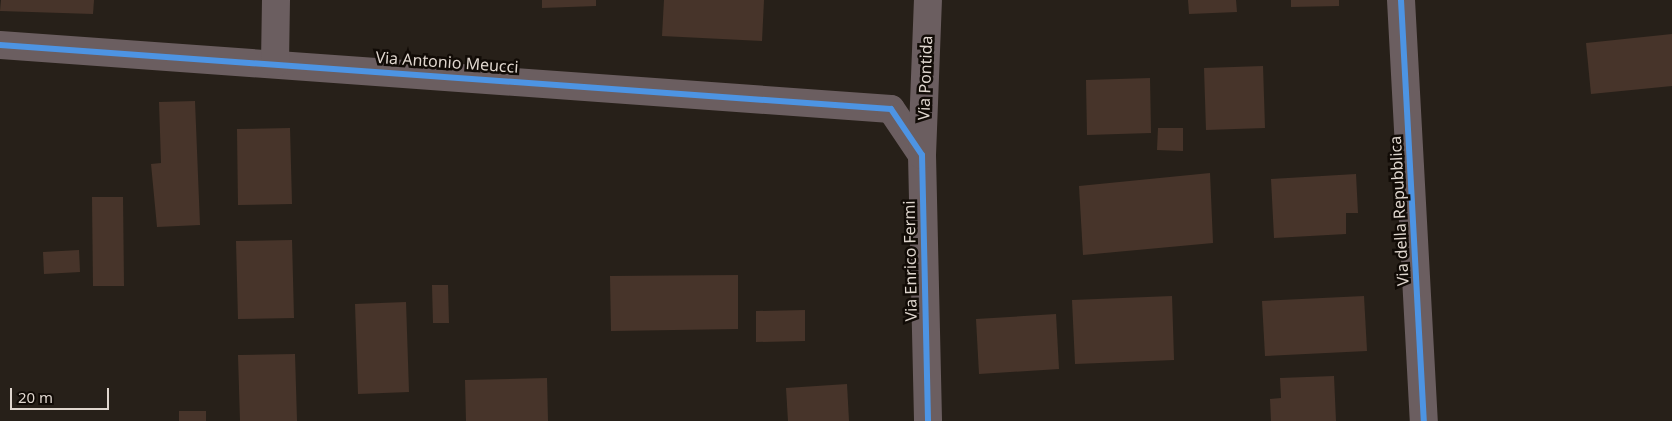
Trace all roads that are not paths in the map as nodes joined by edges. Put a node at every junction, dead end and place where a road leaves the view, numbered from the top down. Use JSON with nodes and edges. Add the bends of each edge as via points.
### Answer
{"nodes":[{"id":1,"x":276,"y":0,"type":"edge"},
{"id":2,"x":928,"y":0,"type":"edge"},
{"id":3,"x":1401,"y":0,"type":"edge"},
{"id":4,"x":0,"y":45,"type":"edge"},
{"id":5,"x":275,"y":63,"type":"junction"},
{"id":6,"x":922,"y":156,"type":"junction"},
{"id":7,"x":928,"y":421,"type":"edge"},
{"id":8,"x":1424,"y":421,"type":"edge"}],
"edges":[{"from":1,"to":5,"type":"street"},
{"from":2,"to":6,"type":"street","name":"Via Pontida"},
{"from":3,"to":8,"type":"street","name":"Via della Repubblica"},
{"from":4,"to":5,"type":"street","name":"Via Antonio Meucci"},
{"from":5,"to":6,"type":"street","name":"Via Antonio Meucci","via":[[891,109]]},
{"from":6,"to":7,"type":"street","name":"Via Enrico Fermi"}]}
